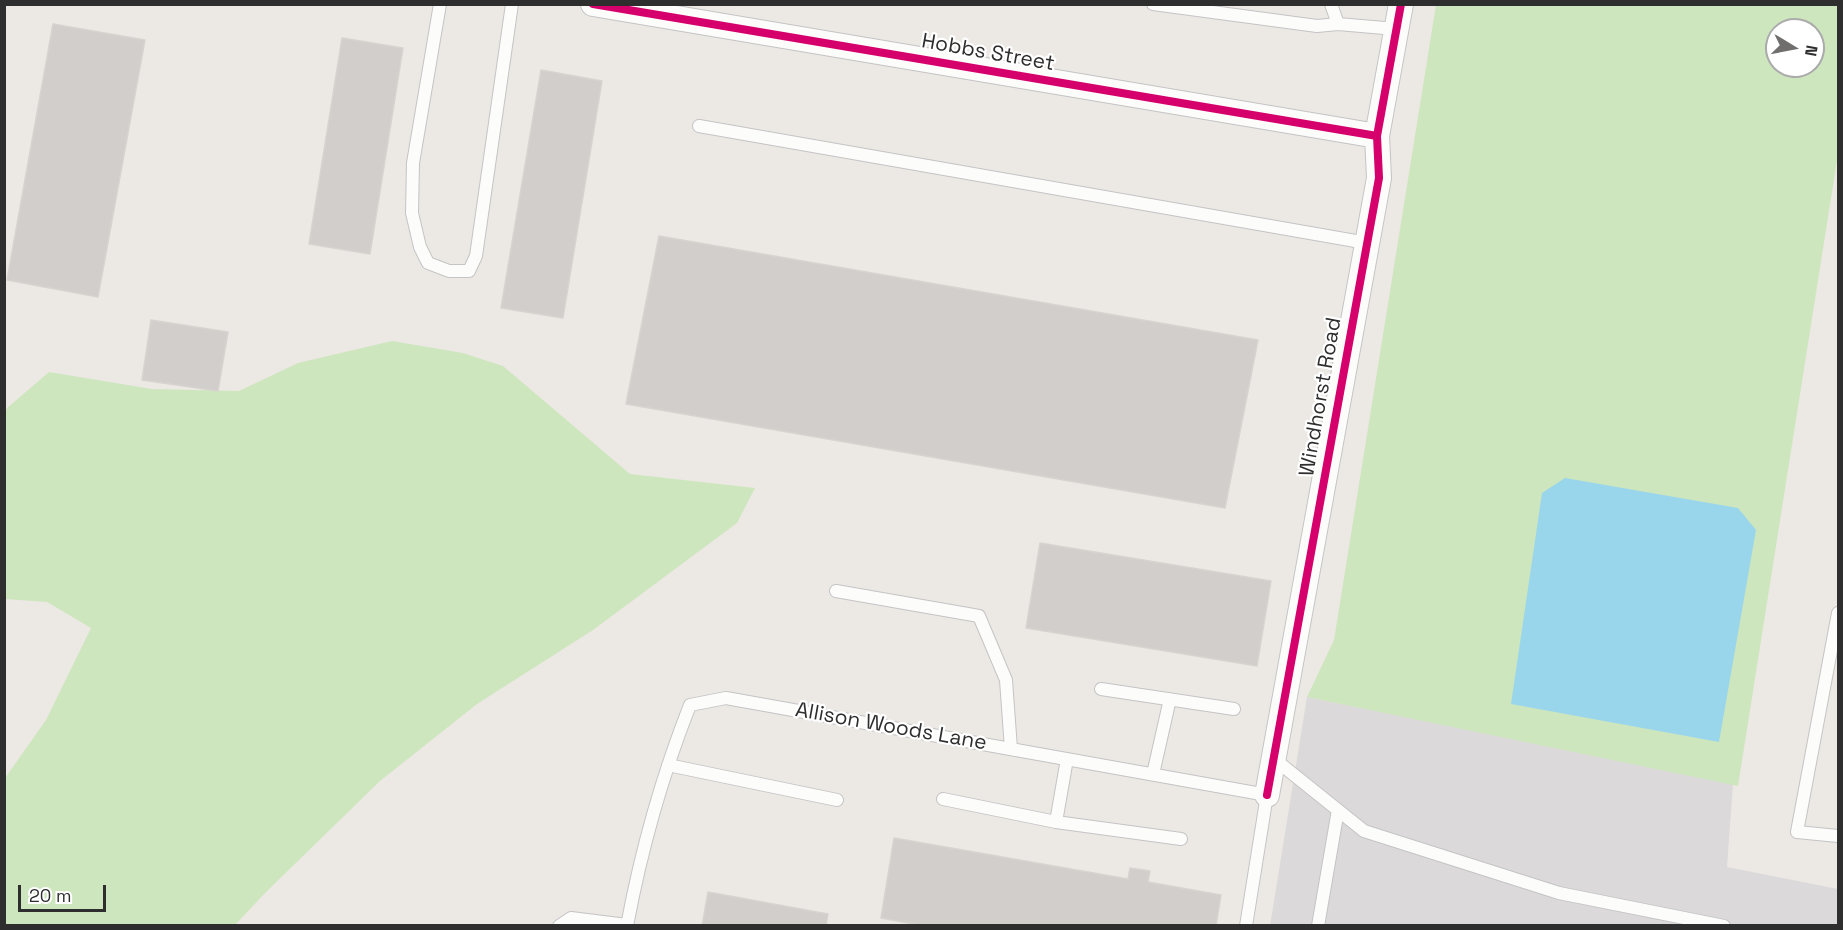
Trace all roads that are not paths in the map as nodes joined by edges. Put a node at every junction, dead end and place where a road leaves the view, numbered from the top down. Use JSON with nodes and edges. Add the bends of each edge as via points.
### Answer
{"nodes":[{"id":1,"x":440,"y":4,"type":"edge"},
{"id":2,"x":512,"y":4,"type":"edge"},
{"id":3,"x":593,"y":4,"type":"edge"},
{"id":4,"x":1153,"y":4,"type":"edge"},
{"id":5,"x":1331,"y":4,"type":"edge"},
{"id":6,"x":1401,"y":4,"type":"edge"},
{"id":7,"x":1338,"y":24,"type":"junction"},
{"id":8,"x":1396,"y":29,"type":"junction"},
{"id":9,"x":699,"y":126,"type":"dead end"},
{"id":10,"x":1377,"y":136,"type":"junction"},
{"id":11,"x":1367,"y":243,"type":"junction"},
{"id":12,"x":836,"y":591,"type":"dead end"},
{"id":13,"x":1839,"y":613,"type":"edge"},
{"id":14,"x":1101,"y":689,"type":"dead end"},
{"id":15,"x":1170,"y":699,"type":"junction"},
{"id":16,"x":1234,"y":709,"type":"dead end"},
{"id":17,"x":1011,"y":749,"type":"junction"},
{"id":18,"x":1273,"y":758,"type":"junction"},
{"id":19,"x":1067,"y":759,"type":"junction"},
{"id":20,"x":668,"y":765,"type":"junction"},
{"id":21,"x":1153,"y":774,"type":"junction"},
{"id":22,"x":1267,"y":795,"type":"junction"},
{"id":23,"x":943,"y":799,"type":"dead end"},
{"id":24,"x":837,"y":800,"type":"dead end"},
{"id":25,"x":1338,"y":810,"type":"junction"},
{"id":26,"x":1056,"y":822,"type":"junction"},
{"id":27,"x":1839,"y":836,"type":"edge"},
{"id":28,"x":1181,"y":839,"type":"dead end"},
{"id":29,"x":627,"y":925,"type":"edge"},
{"id":30,"x":559,"y":926,"type":"edge"},
{"id":31,"x":1246,"y":926,"type":"edge"},
{"id":32,"x":1318,"y":926,"type":"edge"},
{"id":33,"x":1724,"y":926,"type":"edge"}],
"edges":[{"from":1,"to":2,"type":"lane","via":[[413,163],[412,213],[428,263],[449,271],[469,271],[476,256]]},
{"from":3,"to":10,"type":"street","name":"Hobbs Street"},
{"from":4,"to":7,"type":"lane","via":[[1317,26]]},
{"from":5,"to":7,"type":"lane"},
{"from":6,"to":8,"type":"street","name":"Windhorst Road"},
{"from":7,"to":8,"type":"lane"},
{"from":8,"to":10,"type":"street","name":"Windhorst Road"},
{"from":9,"to":11,"type":"lane"},
{"from":10,"to":11,"type":"street","name":"Windhorst Road","via":[[1379,178]]},
{"from":11,"to":18,"type":"street","name":"Windhorst Road"},
{"from":12,"to":17,"type":"lane","via":[[980,616],[1006,680]]},
{"from":13,"to":27,"type":"lane","via":[[1797,832]]},
{"from":14,"to":15,"type":"lane"},
{"from":15,"to":16,"type":"lane"},
{"from":15,"to":21,"type":"lane"},
{"from":17,"to":19,"type":"lane","name":"Allison Woods Lane"},
{"from":17,"to":20,"type":"lane","name":"Allison Woods Lane","via":[[726,698],[690,705]]},
{"from":18,"to":22,"type":"street","name":"Windhorst Road"},
{"from":18,"to":25,"type":"lane"},
{"from":19,"to":21,"type":"lane","name":"Allison Woods Lane"},
{"from":19,"to":26,"type":"lane"},
{"from":20,"to":24,"type":"lane"},
{"from":20,"to":29,"type":"lane","name":"Allison Woods Lane","via":[[636,874]]},
{"from":21,"to":22,"type":"lane","name":"Allison Woods Lane"},
{"from":22,"to":31,"type":"lane"},
{"from":23,"to":26,"type":"lane"},
{"from":25,"to":32,"type":"lane"},
{"from":25,"to":33,"type":"lane","via":[[1364,831],[1559,893]]},
{"from":26,"to":28,"type":"lane"},
{"from":29,"to":30,"type":"lane","via":[[571,918]]}]}
